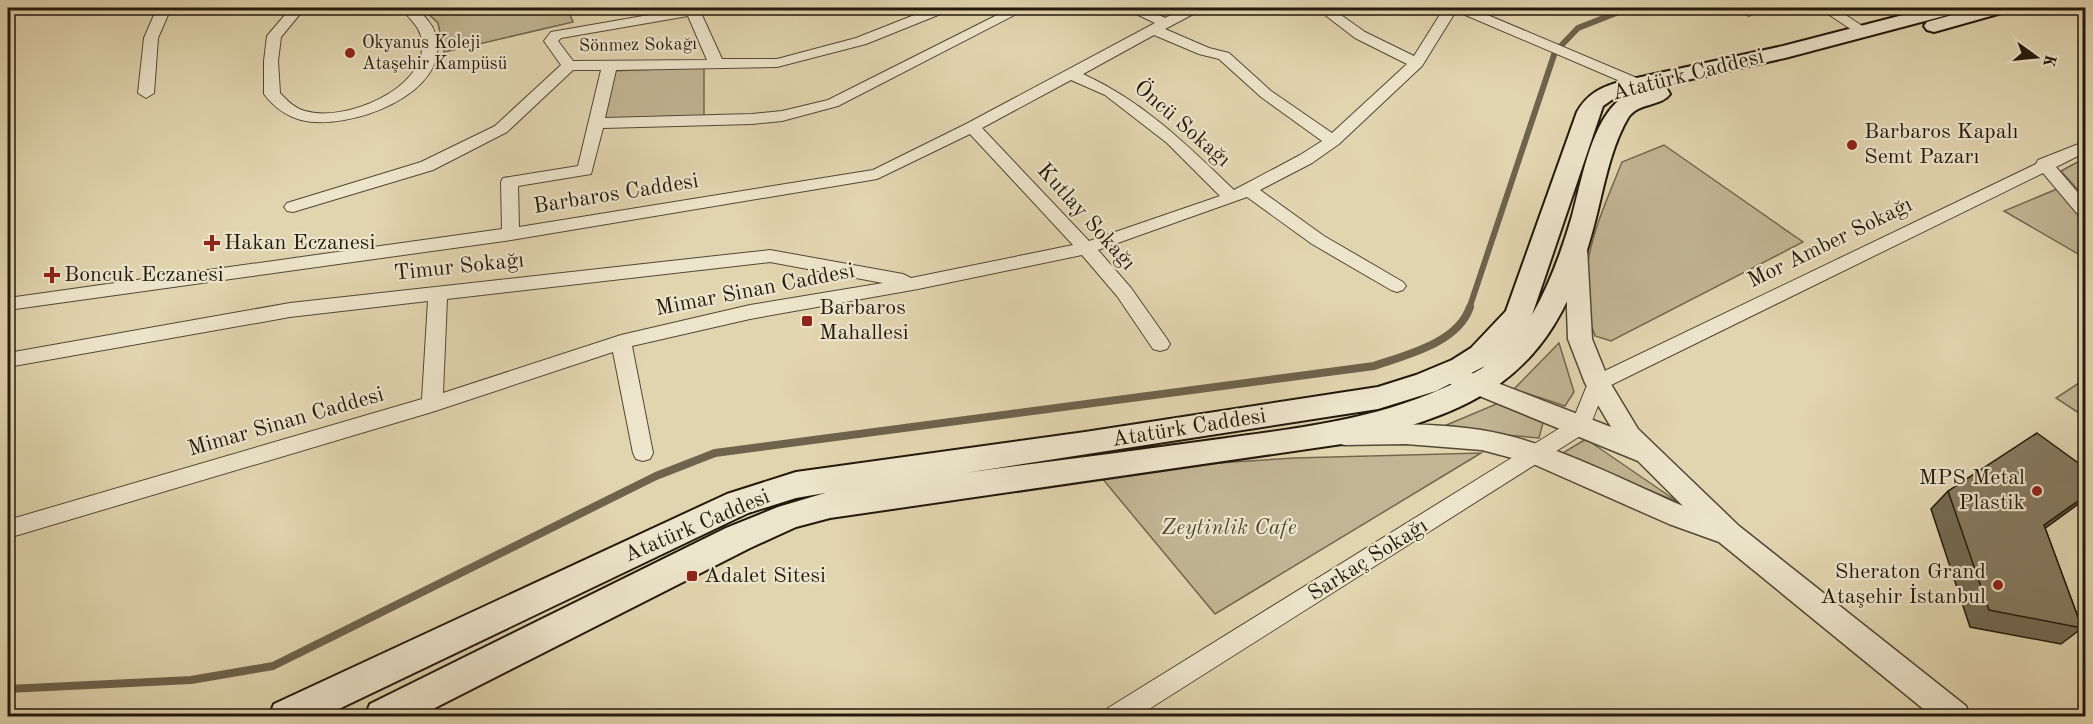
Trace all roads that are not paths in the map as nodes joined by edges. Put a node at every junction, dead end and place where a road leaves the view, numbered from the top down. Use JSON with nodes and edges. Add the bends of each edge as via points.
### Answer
{"nodes":[{"id":1,"x":164,"y":8,"type":"edge"},
{"id":2,"x":298,"y":8,"type":"edge"},
{"id":3,"x":409,"y":8,"type":"edge"},
{"id":4,"x":943,"y":8,"type":"edge"},
{"id":5,"x":1021,"y":8,"type":"edge"},
{"id":6,"x":1135,"y":8,"type":"edge"},
{"id":7,"x":1194,"y":8,"type":"edge"},
{"id":8,"x":1323,"y":8,"type":"edge"},
{"id":9,"x":1451,"y":8,"type":"edge"},
{"id":10,"x":1460,"y":8,"type":"edge"},
{"id":11,"x":1826,"y":8,"type":"edge"},
{"id":12,"x":1952,"y":8,"type":"edge"},
{"id":13,"x":1998,"y":8,"type":"edge"},
{"id":14,"x":700,"y":9,"type":"edge"},
{"id":15,"x":1157,"y":26,"type":"junction"},
{"id":16,"x":1863,"y":32,"type":"junction"},
{"id":17,"x":716,"y":63,"type":"junction"},
{"id":18,"x":1417,"y":63,"type":"junction"},
{"id":19,"x":610,"y":65,"type":"junction"},
{"id":20,"x":569,"y":66,"type":"junction"},
{"id":21,"x":1069,"y":73,"type":"junction"},
{"id":22,"x":1647,"y":90,"type":"junction"},
{"id":23,"x":146,"y":93,"type":"dead end"},
{"id":24,"x":595,"y":123,"type":"junction"},
{"id":25,"x":972,"y":127,"type":"junction"},
{"id":26,"x":1333,"y":141,"type":"junction"},
{"id":27,"x":2085,"y":146,"type":"edge"},
{"id":28,"x":2044,"y":164,"type":"junction"},
{"id":29,"x":1240,"y":194,"type":"junction"},
{"id":30,"x":293,"y":207,"type":"dead end"},
{"id":31,"x":2085,"y":213,"type":"edge"},
{"id":32,"x":511,"y":234,"type":"junction"},
{"id":33,"x":1086,"y":248,"type":"junction"},
{"id":34,"x":1576,"y":248,"type":"junction"},
{"id":35,"x":918,"y":283,"type":"junction"},
{"id":36,"x":1397,"y":286,"type":"dead end"},
{"id":37,"x":438,"y":294,"type":"junction"},
{"id":38,"x":8,"y":304,"type":"edge"},
{"id":39,"x":621,"y":342,"type":"junction"},
{"id":40,"x":1160,"y":344,"type":"dead end"},
{"id":41,"x":8,"y":360,"type":"edge"},
{"id":42,"x":1447,"y":374,"type":"junction"},
{"id":43,"x":1597,"y":383,"type":"junction"},
{"id":44,"x":1478,"y":385,"type":"junction"},
{"id":45,"x":432,"y":404,"type":"junction"},
{"id":46,"x":1581,"y":425,"type":"junction"},
{"id":47,"x":1318,"y":436,"type":"junction"},
{"id":48,"x":643,"y":453,"type":"dead end"},
{"id":49,"x":1537,"y":455,"type":"junction"},
{"id":50,"x":1650,"y":456,"type":"junction"},
{"id":51,"x":8,"y":529,"type":"edge"},
{"id":52,"x":1729,"y":534,"type":"junction"},
{"id":53,"x":287,"y":717,"type":"edge"},
{"id":54,"x":384,"y":717,"type":"edge"},
{"id":55,"x":1116,"y":717,"type":"edge"},
{"id":56,"x":1955,"y":717,"type":"edge"}],
"edges":[{"from":1,"to":23,"type":"street","via":[[151,38]]},
{"from":2,"to":3,"type":"street","via":[[274,36],[272,94],[290,111],[333,118],[362,113],[386,101],[425,68],[430,50],[427,31]]},
{"from":4,"to":17,"type":"street","name":"Sönmez Sokağı","via":[[861,41],[777,63]]},
{"from":5,"to":24,"type":"street","via":[[833,104],[782,117]]},
{"from":6,"to":15,"type":"street"},
{"from":7,"to":15,"type":"street","name":"Barbaros Caddesi"},
{"from":8,"to":18,"type":"street","via":[[1360,35]]},
{"from":9,"to":18,"type":"street","name":"Mimar Sinan Caddesi"},
{"from":10,"to":22,"type":"street"},
{"from":11,"to":16,"type":"street"},
{"from":12,"to":16,"type":"main road","name":"Atatürk Caddesi"},
{"from":13,"to":22,"type":"main road","name":"Atatürk Caddesi","via":[[1828,56]]},
{"from":14,"to":17,"type":"street"},
{"from":14,"to":20,"type":"street","via":[[556,35],[551,40]]},
{"from":15,"to":21,"type":"street","name":"Barbaros Caddesi"},
{"from":15,"to":26,"type":"street","via":[[1204,51],[1224,56],[1266,94]]},
{"from":16,"to":22,"type":"main road","name":"Atatürk Caddesi"},
{"from":17,"to":19,"type":"street","name":"Sönmez Sokağı"},
{"from":18,"to":26,"type":"street","name":"Mimar Sinan Caddesi"},
{"from":19,"to":20,"type":"street","name":"Sönmez Sokağı"},
{"from":19,"to":24,"type":"street"},
{"from":20,"to":30,"type":"street","name":"Sönmez Sokağı","via":[[501,129],[427,166]]},
{"from":21,"to":25,"type":"street","name":"Barbaros Caddesi"},
{"from":21,"to":29,"type":"street","name":"Öncü Sokağı","via":[[1110,92]]},
{"from":22,"to":34,"type":"main road","name":"Atatürk Caddesi","via":[[1619,113],[1598,168]]},
{"from":22,"to":42,"type":"main road","name":"Atatürk Caddesi","via":[[1605,94],[1594,102],[1579,133],[1518,316],[1481,355]]},
{"from":24,"to":32,"type":"street","via":[[585,170],[509,182]]},
{"from":25,"to":32,"type":"street","name":"Barbaros Caddesi","via":[[877,174]]},
{"from":25,"to":33,"type":"street","name":"Kutlay Sokağı"},
{"from":26,"to":29,"type":"street","name":"Mimar Sinan Caddesi"},
{"from":27,"to":28,"type":"street","name":"Mor Amber Sokağı"},
{"from":28,"to":31,"type":"street"},
{"from":28,"to":43,"type":"street","name":"Mor Amber Sokağı"},
{"from":29,"to":33,"type":"street","name":"Mimar Sinan Caddesi"},
{"from":29,"to":36,"type":"street","name":"Öncü Sokağı"},
{"from":32,"to":38,"type":"street","name":"Barbaros Caddesi"},
{"from":33,"to":35,"type":"street","name":"Mimar Sinan Caddesi"},
{"from":33,"to":40,"type":"street","name":"Kutlay Sokağı","via":[[1124,292]]},
{"from":34,"to":43,"type":"street","via":[[1580,339]]},
{"from":34,"to":44,"type":"main road","name":"Atatürk Caddesi","via":[[1552,306],[1524,349]]},
{"from":35,"to":37,"type":"street","name":"Timur Sokağı","via":[[770,256]]},
{"from":35,"to":39,"type":"street","name":"Mimar Sinan Caddesi","via":[[750,312]]},
{"from":37,"to":41,"type":"street","name":"Timur Sokağı","via":[[290,309]]},
{"from":37,"to":45,"type":"street"},
{"from":39,"to":45,"type":"street","name":"Mimar Sinan Caddesi"},
{"from":39,"to":48,"type":"street"},
{"from":42,"to":44,"type":"street"},
{"from":42,"to":53,"type":"main road","name":"Atatürk Caddesi","via":[[1378,398],[796,485],[738,503]]},
{"from":43,"to":46,"type":"street"},
{"from":43,"to":50,"type":"street","via":[[1629,436]]},
{"from":44,"to":46,"type":"street"},
{"from":44,"to":47,"type":"main road","name":"Atatürk Caddesi","via":[[1402,417]]},
{"from":45,"to":51,"type":"street","name":"Mimar Sinan Caddesi"},
{"from":46,"to":49,"type":"street","name":"Sarkaç Sokağı"},
{"from":46,"to":50,"type":"street"},
{"from":47,"to":49,"type":"street","via":[[1406,435],[1482,440]]},
{"from":47,"to":54,"type":"main road","name":"Atatürk Caddesi","via":[[830,505],[789,516]]},
{"from":49,"to":52,"type":"street"},
{"from":49,"to":55,"type":"street","name":"Sarkaç Sokağı"},
{"from":50,"to":52,"type":"street"},
{"from":52,"to":56,"type":"street"}]}
